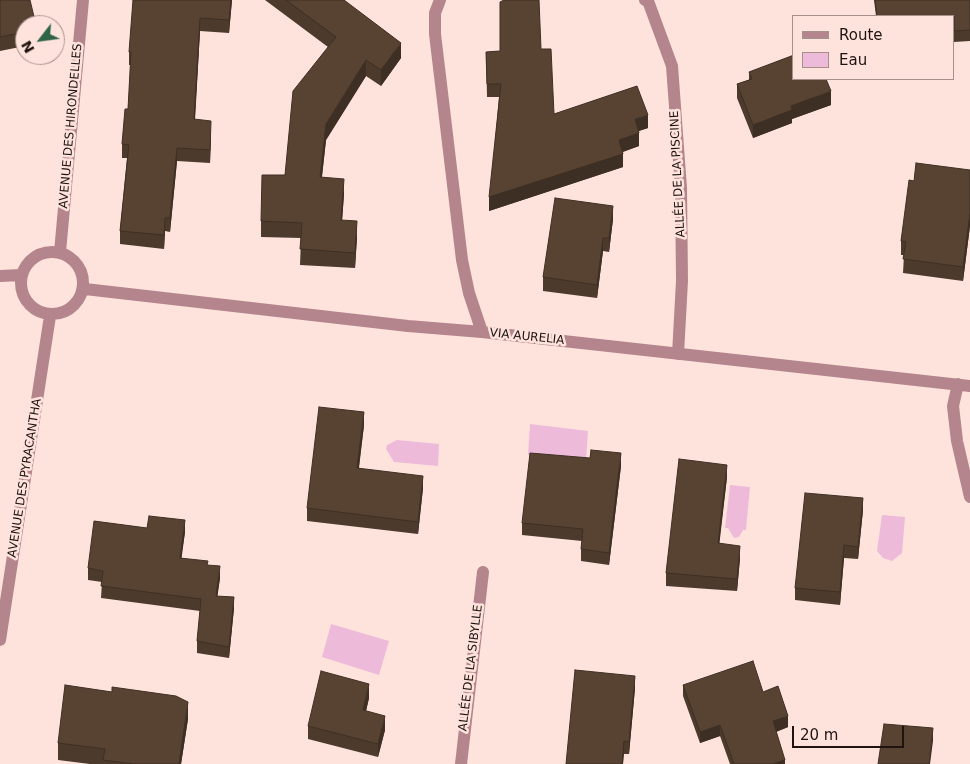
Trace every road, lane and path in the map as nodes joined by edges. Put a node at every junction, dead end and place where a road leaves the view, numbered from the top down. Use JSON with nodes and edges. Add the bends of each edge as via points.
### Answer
{"nodes":[{"id":1,"x":83,"y":0,"type":"edge"},
{"id":2,"x":440,"y":0,"type":"edge"},
{"id":3,"x":645,"y":0,"type":"edge"},
{"id":4,"x":60,"y":252,"type":"junction"},
{"id":5,"x":21,"y":275,"type":"junction"},
{"id":6,"x":0,"y":276,"type":"edge"},
{"id":7,"x":85,"y":289,"type":"junction"},
{"id":8,"x":50,"y":316,"type":"junction"},
{"id":9,"x":482,"y":332,"type":"junction"},
{"id":10,"x":678,"y":354,"type":"junction"},
{"id":11,"x":964,"y":385,"type":"edge"},
{"id":12,"x":970,"y":497,"type":"edge"},
{"id":13,"x":483,"y":572,"type":"dead end"},
{"id":14,"x":0,"y":640,"type":"edge"},
{"id":15,"x":461,"y":764,"type":"edge"}],
"edges":[{"from":1,"to":4,"type":"street","name":"AVENUE DES HIRONDELLES"},
{"from":2,"to":9,"type":"street","via":[[435,13],[436,34],[462,260]]},
{"from":3,"to":10,"type":"street","name":"ALLÉE DE LA PISCINE","via":[[672,66],[681,188],[682,281]]},
{"from":4,"to":5,"type":"street","via":[[36,255]]},
{"from":4,"to":7,"type":"street","via":[[80,265]]},
{"from":5,"to":6,"type":"street"},
{"from":5,"to":8,"type":"street","via":[[22,294],[33,309]]},
{"from":7,"to":8,"type":"street","via":[[72,309]]},
{"from":7,"to":9,"type":"street","name":"VIA AURELIA"},
{"from":8,"to":14,"type":"street","name":"AVENUE DES PYRACANTHA"},
{"from":9,"to":10,"type":"street","name":"VIA AURELIA"},
{"from":10,"to":11,"type":"street","name":"VIA AURELIA"},
{"from":11,"to":12,"type":"street","via":[[953,406]]},
{"from":13,"to":15,"type":"street","name":"ALLÉE DE LA SIBYLLE"}]}
